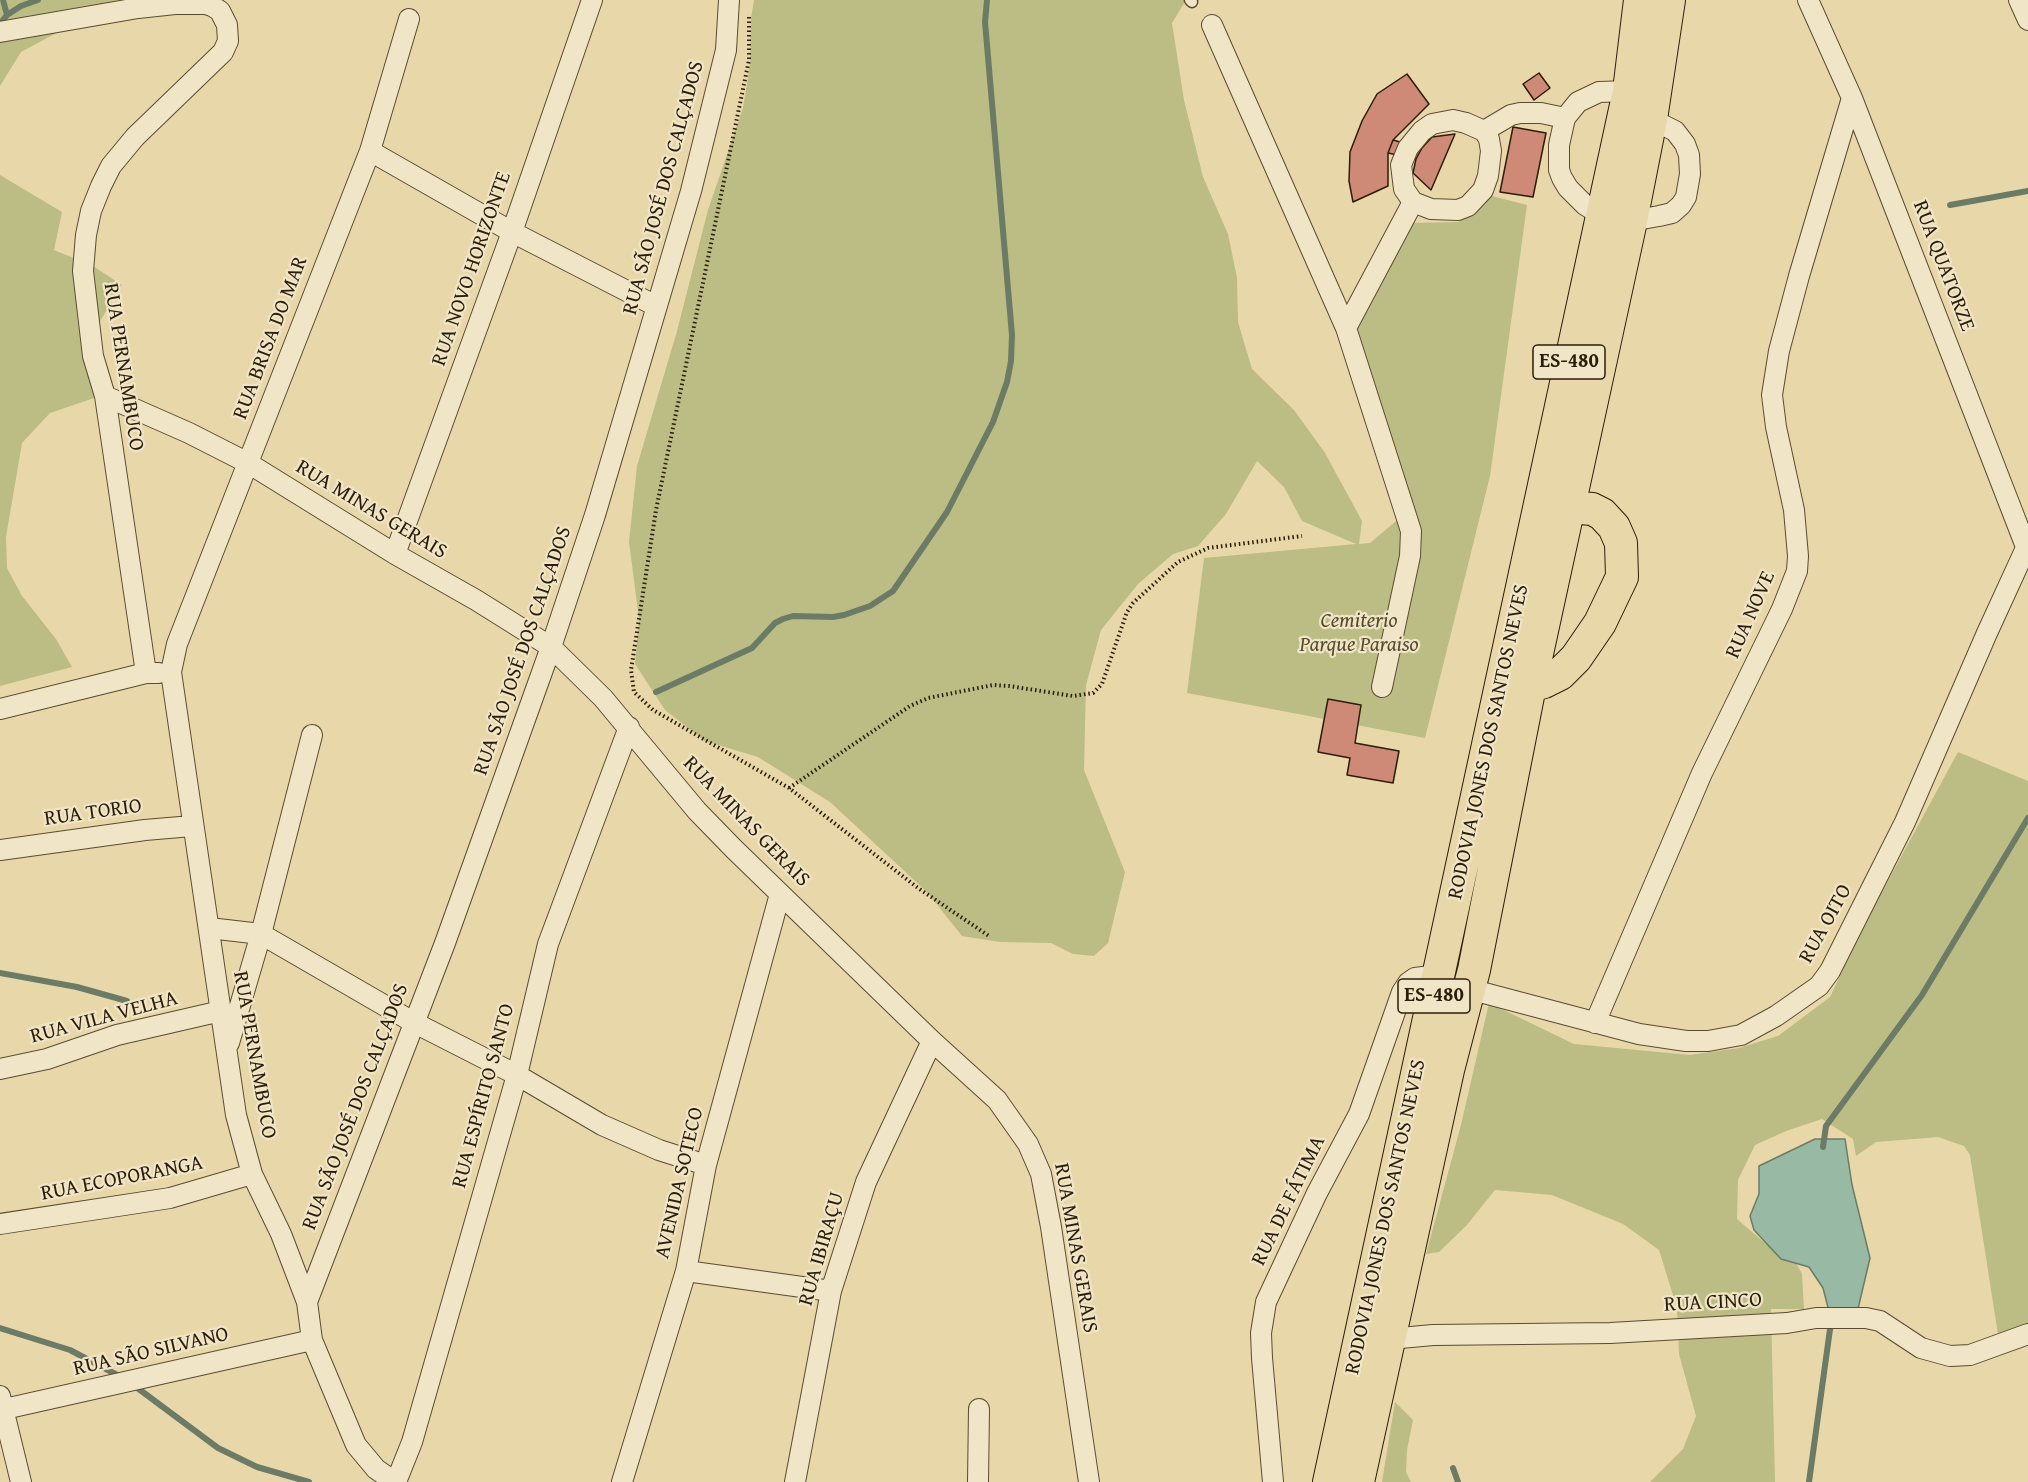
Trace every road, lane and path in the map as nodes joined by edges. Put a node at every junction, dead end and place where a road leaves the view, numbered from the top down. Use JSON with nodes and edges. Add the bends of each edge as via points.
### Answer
{"nodes":[{"id":1,"x":592,"y":0,"type":"edge"},
{"id":2,"x":729,"y":0,"type":"edge"},
{"id":3,"x":1640,"y":0,"type":"edge"},
{"id":4,"x":1669,"y":0,"type":"edge"},
{"id":5,"x":1808,"y":0,"type":"edge"},
{"id":6,"x":2019,"y":0,"type":"edge"},
{"id":7,"x":749,"y":12,"type":"dead end"},
{"id":8,"x":409,"y":19,"type":"dead end"},
{"id":9,"x":2028,"y":20,"type":"edge"},
{"id":10,"x":1212,"y":26,"type":"dead end"},
{"id":11,"x":0,"y":32,"type":"edge"},
{"id":12,"x":1629,"y":91,"type":"junction"},
{"id":13,"x":1852,"y":98,"type":"junction"},
{"id":14,"x":1565,"y":118,"type":"junction"},
{"id":15,"x":1651,"y":119,"type":"junction"},
{"id":16,"x":1484,"y":131,"type":"junction"},
{"id":17,"x":370,"y":151,"type":"junction"},
{"id":18,"x":1413,"y":202,"type":"junction"},
{"id":19,"x":1601,"y":215,"type":"junction"},
{"id":20,"x":1631,"y":220,"type":"junction"},
{"id":21,"x":512,"y":232,"type":"junction"},
{"id":22,"x":656,"y":306,"type":"junction"},
{"id":23,"x":1346,"y":328,"type":"junction"},
{"id":24,"x":105,"y":396,"type":"junction"},
{"id":25,"x":248,"y":463,"type":"junction"},
{"id":26,"x":1570,"y":507,"type":"junction"},
{"id":27,"x":1539,"y":510,"type":"junction"},
{"id":28,"x":1302,"y":536,"type":"dead end"},
{"id":29,"x":2027,"y":549,"type":"edge"},
{"id":30,"x":395,"y":554,"type":"junction"},
{"id":31,"x":551,"y":647,"type":"junction"},
{"id":32,"x":171,"y":672,"type":"junction"},
{"id":33,"x":146,"y":673,"type":"junction"},
{"id":34,"x":1530,"y":686,"type":"junction"},
{"id":35,"x":1382,"y":687,"type":"dead end"},
{"id":36,"x":0,"y":709,"type":"edge"},
{"id":37,"x":629,"y":727,"type":"junction"},
{"id":38,"x":312,"y":735,"type":"dead end"},
{"id":39,"x":789,"y":788,"type":"junction"},
{"id":40,"x":192,"y":826,"type":"junction"},
{"id":41,"x":0,"y":850,"type":"edge"},
{"id":42,"x":780,"y":894,"type":"junction"},
{"id":43,"x":209,"y":928,"type":"junction"},
{"id":44,"x":261,"y":934,"type":"junction"},
{"id":45,"x":989,"y":936,"type":"dead end"},
{"id":46,"x":1439,"y":975,"type":"junction"},
{"id":47,"x":1469,"y":989,"type":"junction"},
{"id":48,"x":221,"y":1011,"type":"junction"},
{"id":49,"x":413,"y":1022,"type":"junction"},
{"id":50,"x":1594,"y":1023,"type":"junction"},
{"id":51,"x":932,"y":1041,"type":"junction"},
{"id":52,"x":227,"y":1048,"type":"junction"},
{"id":53,"x":0,"y":1069,"type":"edge"},
{"id":54,"x":517,"y":1075,"type":"junction"},
{"id":55,"x":706,"y":1165,"type":"junction"},
{"id":56,"x":252,"y":1174,"type":"junction"},
{"id":57,"x":0,"y":1224,"type":"edge"},
{"id":58,"x":686,"y":1271,"type":"junction"},
{"id":59,"x":831,"y":1292,"type":"junction"},
{"id":60,"x":307,"y":1302,"type":"junction"},
{"id":61,"x":2028,"y":1334,"type":"edge"},
{"id":62,"x":1389,"y":1339,"type":"junction"},
{"id":63,"x":312,"y":1340,"type":"junction"},
{"id":64,"x":1,"y":1405,"type":"edge"},
{"id":65,"x":979,"y":1409,"type":"dead end"},
{"id":66,"x":21,"y":1482,"type":"edge"},
{"id":67,"x":396,"y":1482,"type":"edge"},
{"id":68,"x":622,"y":1482,"type":"edge"},
{"id":69,"x":795,"y":1482,"type":"edge"},
{"id":70,"x":978,"y":1482,"type":"edge"},
{"id":71,"x":1089,"y":1482,"type":"edge"},
{"id":72,"x":1273,"y":1482,"type":"edge"},
{"id":73,"x":1329,"y":1482,"type":"edge"},
{"id":74,"x":1358,"y":1482,"type":"edge"}],
"edges":[{"from":1,"to":21,"type":"street","name":"RUA NOVO HORIZONTE"},
{"from":2,"to":22,"type":"street","name":"RUA SÃO JOSÉ DOS CALÇADOS","via":[[726,50],[691,191]]},
{"from":3,"to":12,"type":"main road","name":"RODOVIA JONES DOS SANTOS NEVES","number":"ES-480"},
{"from":4,"to":15,"type":"main road","name":"RODOVIA JONES DOS SANTOS NEVES","number":"ES-480"},
{"from":5,"to":13,"type":"street","name":"RUA QUATORZE"},
{"from":6,"to":9,"type":"street"},
{"from":7,"to":39,"type":"path","via":[[749,60],[656,510],[631,670],[634,692],[653,710]]},
{"from":8,"to":17,"type":"street","name":"RUA BRISA DO MAR"},
{"from":10,"to":23,"type":"street"},
{"from":11,"to":24,"type":"street","name":"RUA PERNAMBUCO","via":[[175,4],[206,4],[220,11],[227,25],[227,46],[111,166],[91,212],[83,271],[93,356]]},
{"from":12,"to":14,"type":"street","via":[[1599,92],[1578,102]]},
{"from":12,"to":19,"type":"main road","name":"RODOVIA JONES DOS SANTOS NEVES","number":"ES-480"},
{"from":13,"to":29,"type":"street","name":"RUA QUATORZE"},
{"from":13,"to":50,"type":"street","name":"RUA NOVE","via":[[1798,276],[1772,395],[1794,510],[1797,571],[1702,773]]},
{"from":14,"to":16,"type":"street","via":[[1520,113]]},
{"from":14,"to":19,"type":"street","via":[[1558,170],[1585,205]]},
{"from":15,"to":20,"type":"main road","name":"RODOVIA JONES DOS SANTOS NEVES","number":"ES-480"},
{"from":15,"to":20,"type":"street","via":[[1675,131],[1685,144],[1689,184],[1682,205],[1671,213]]},
{"from":16,"to":18,"type":"street","via":[[1489,139],[1491,162],[1483,190],[1476,199],[1458,210],[1431,209]]},
{"from":16,"to":18,"type":"street","via":[[1453,120],[1432,124],[1414,138],[1401,165],[1404,189]]},
{"from":17,"to":21,"type":"street"},
{"from":17,"to":25,"type":"street","name":"RUA BRISA DO MAR"},
{"from":18,"to":23,"type":"street"},
{"from":19,"to":20,"type":"street"},
{"from":19,"to":27,"type":"main road","name":"RODOVIA JONES DOS SANTOS NEVES","number":"ES-480"},
{"from":20,"to":26,"type":"main road","name":"RODOVIA JONES DOS SANTOS NEVES","number":"ES-480"},
{"from":21,"to":22,"type":"street"},
{"from":21,"to":30,"type":"street","name":"RUA NOVO HORIZONTE"},
{"from":22,"to":31,"type":"street","name":"RUA SÃO JOSÉ DOS CALÇADOS","via":[[602,493]]},
{"from":23,"to":35,"type":"street","via":[[1411,531],[1410,556]]},
{"from":24,"to":25,"type":"street","name":"RUA MINAS GERAIS"},
{"from":24,"to":33,"type":"street","name":"RUA PERNAMBUCO"},
{"from":25,"to":30,"type":"street","name":"RUA MINAS GERAIS"},
{"from":25,"to":32,"type":"street","name":"RUA BRISA DO MAR","via":[[177,644]]},
{"from":26,"to":27,"type":"main road"},
{"from":26,"to":34,"type":"main road","name":"RODOVIA JONES DOS SANTOS NEVES","number":"ES-480"},
{"from":26,"to":34,"type":"main road","via":[[1592,508],[1614,527],[1621,543],[1622,577],[1600,623],[1576,657],[1560,674]]},
{"from":27,"to":46,"type":"main road","name":"RODOVIA JONES DOS SANTOS NEVES","number":"ES-480"},
{"from":28,"to":39,"type":"path","via":[[1208,548],[1178,562],[1127,612],[1102,684],[1093,693],[1073,696],[993,685],[928,698]]},
{"from":29,"to":50,"type":"street","name":"RUA OITO","via":[[1905,822],[1819,986],[1741,1035],[1708,1041],[1666,1038]]},
{"from":30,"to":31,"type":"street","name":"RUA MINAS GERAIS"},
{"from":31,"to":37,"type":"street","name":"RUA MINAS GERAIS"},
{"from":31,"to":49,"type":"street","name":"RUA SÃO JOSÉ DOS CALÇADOS"},
{"from":32,"to":33,"type":"street"},
{"from":32,"to":40,"type":"street","name":"RUA PERNAMBUCO"},
{"from":33,"to":36,"type":"street"},
{"from":34,"to":47,"type":"main road","name":"RODOVIA JONES DOS SANTOS NEVES","number":"ES-480"},
{"from":37,"to":42,"type":"street","name":"RUA MINAS GERAIS","via":[[697,811]]},
{"from":37,"to":54,"type":"street","name":"RUA ESPÍRITO SANTO","via":[[548,944]]},
{"from":38,"to":44,"type":"street"},
{"from":39,"to":45,"type":"path","via":[[918,888]]},
{"from":40,"to":41,"type":"street","name":"RUA TORIO"},
{"from":40,"to":43,"type":"street","name":"RUA PERNAMBUCO"},
{"from":42,"to":51,"type":"street","name":"RUA MINAS GERAIS"},
{"from":42,"to":55,"type":"street","name":"AVENIDA SOTECO"},
{"from":43,"to":44,"type":"street"},
{"from":43,"to":48,"type":"street","name":"RUA PERNAMBUCO"},
{"from":44,"to":49,"type":"street"},
{"from":44,"to":52,"type":"street"},
{"from":46,"to":72,"type":"street","name":"RUA DE FÁTIMA","via":[[1415,978],[1402,992],[1359,1114],[1266,1302],[1262,1358]]},
{"from":46,"to":73,"type":"main road","name":"RODOVIA JONES DOS SANTOS NEVES","number":"ES-480"},
{"from":47,"to":50,"type":"street","name":"RUA OITO"},
{"from":47,"to":62,"type":"main road","name":"RODOVIA JONES DOS SANTOS NEVES","number":"ES-480"},
{"from":48,"to":52,"type":"street","name":"RUA PERNAMBUCO"},
{"from":48,"to":53,"type":"street","name":"RUA VILA VELHA","via":[[117,1035],[47,1059]]},
{"from":49,"to":54,"type":"street"},
{"from":49,"to":60,"type":"street","name":"RUA SÃO JOSÉ DOS CALÇADOS"},
{"from":51,"to":59,"type":"street","name":"RUA IBIRAÇU","via":[[866,1182]]},
{"from":51,"to":71,"type":"street","name":"RUA MINAS GERAIS","via":[[997,1100],[1028,1144],[1041,1174]]},
{"from":52,"to":56,"type":"street","name":"RUA PERNAMBUCO","via":[[236,1115]]},
{"from":54,"to":55,"type":"street","via":[[602,1125]]},
{"from":54,"to":67,"type":"street","name":"RUA ESPÍRITO SANTO","via":[[412,1442]]},
{"from":55,"to":58,"type":"street","name":"AVENIDA SOTECO"},
{"from":56,"to":57,"type":"street","name":"RUA ECOPORANGA","via":[[170,1198]]},
{"from":56,"to":60,"type":"street","name":"RUA PERNAMBUCO"},
{"from":58,"to":59,"type":"street"},
{"from":58,"to":68,"type":"street","name":"AVENIDA SOTECO"},
{"from":59,"to":69,"type":"street","name":"RUA IBIRAÇU"},
{"from":60,"to":63,"type":"street","name":"RUA PERNAMBUCO"},
{"from":61,"to":62,"type":"street","name":"RUA CINCO","via":[[1970,1355],[1950,1356],[1929,1352],[1880,1321],[1866,1318],[1610,1333]]},
{"from":62,"to":74,"type":"main road","name":"RODOVIA JONES DOS SANTOS NEVES","number":"ES-480"},
{"from":63,"to":64,"type":"street","name":"RUA SÃO SILVANO"},
{"from":63,"to":67,"type":"street","name":"RUA PERNAMBUCO","via":[[356,1445],[376,1469]]},
{"from":64,"to":66,"type":"street"},
{"from":65,"to":70,"type":"street"}]}
